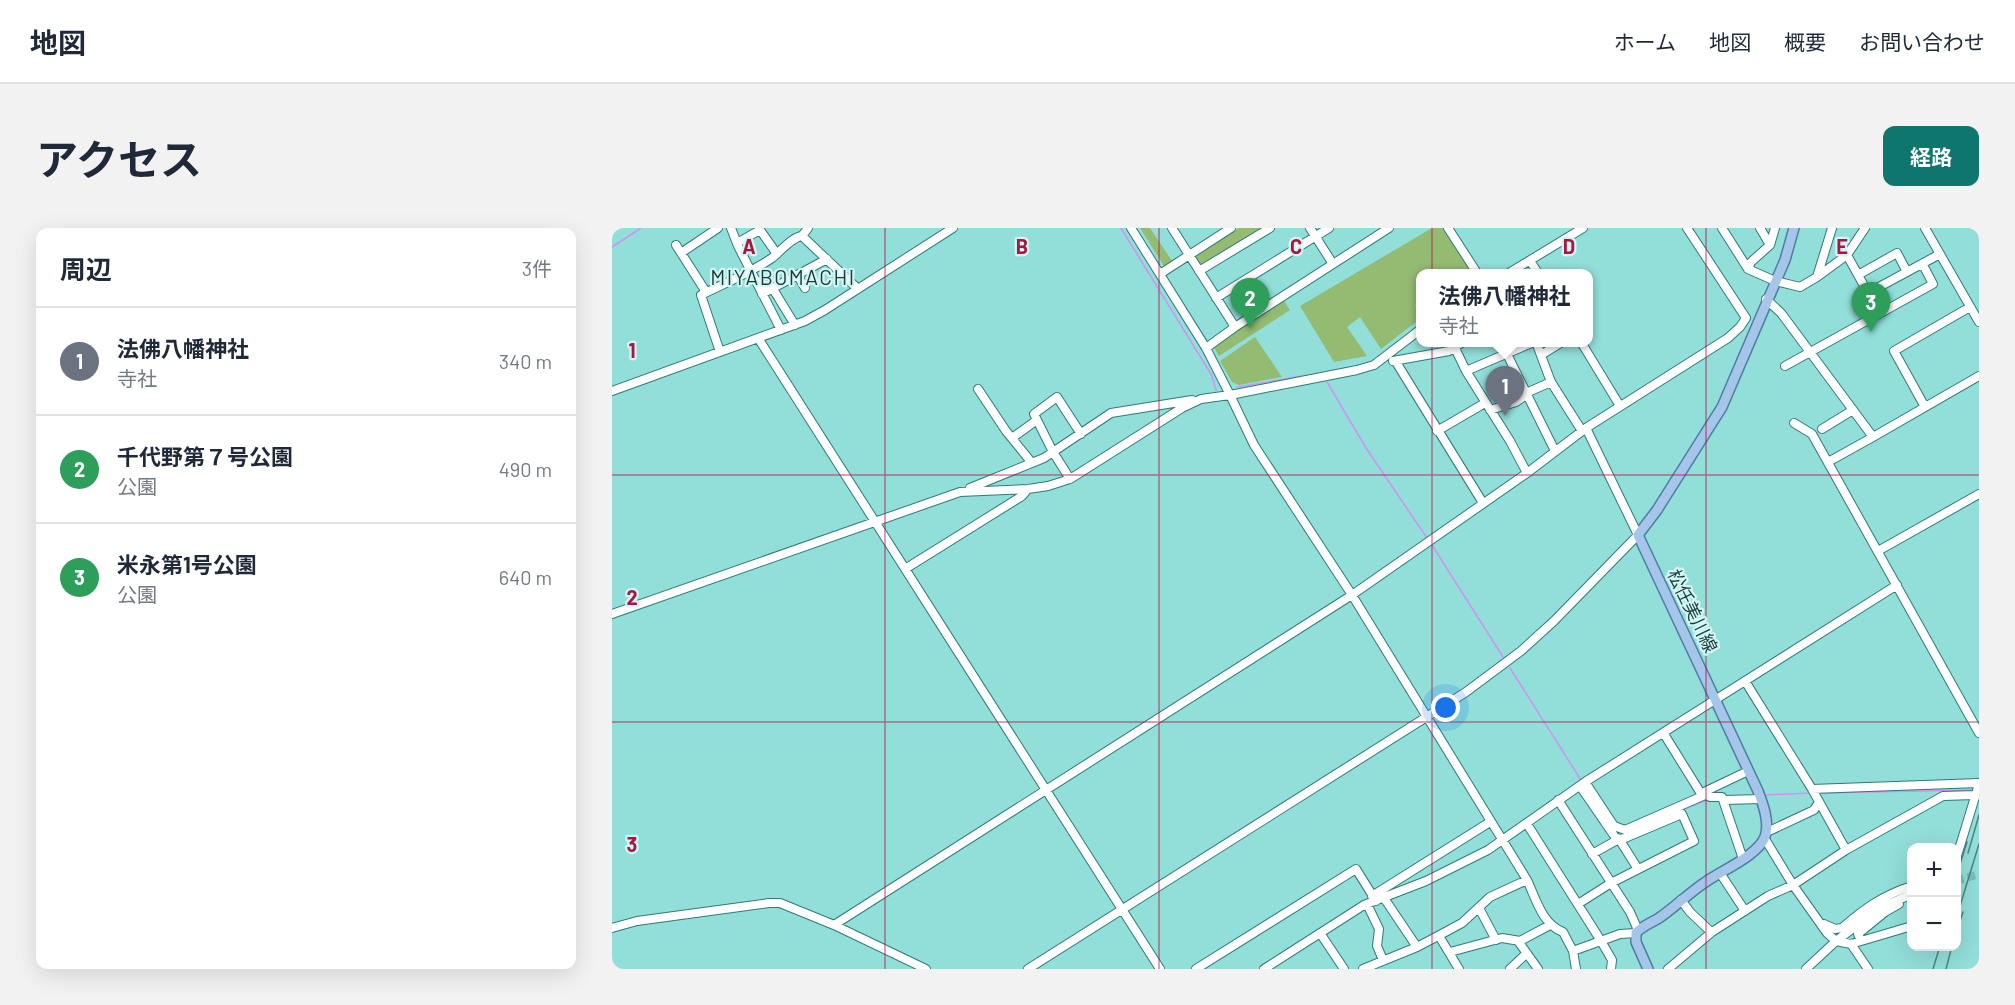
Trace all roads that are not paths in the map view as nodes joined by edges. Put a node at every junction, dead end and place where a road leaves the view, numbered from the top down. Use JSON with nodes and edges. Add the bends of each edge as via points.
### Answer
{"nodes":[{"id":1,"x":718,"y":228,"type":"edge"},
{"id":2,"x":731,"y":228,"type":"edge"},
{"id":3,"x":808,"y":228,"type":"edge"},
{"id":4,"x":953,"y":228,"type":"edge"},
{"id":5,"x":1131,"y":228,"type":"edge"},
{"id":6,"x":1172,"y":228,"type":"edge"},
{"id":7,"x":1212,"y":228,"type":"edge"},
{"id":8,"x":1231,"y":228,"type":"edge"},
{"id":9,"x":1270,"y":228,"type":"edge"},
{"id":10,"x":1310,"y":228,"type":"edge"},
{"id":11,"x":1329,"y":228,"type":"edge"},
{"id":12,"x":1389,"y":228,"type":"edge"},
{"id":13,"x":1448,"y":228,"type":"edge"},
{"id":14,"x":1583,"y":228,"type":"edge"},
{"id":15,"x":1687,"y":228,"type":"edge"},
{"id":16,"x":1722,"y":228,"type":"edge"},
{"id":17,"x":1760,"y":228,"type":"edge"},
{"id":18,"x":1775,"y":228,"type":"edge"},
{"id":19,"x":1794,"y":228,"type":"edge"},
{"id":20,"x":1832,"y":228,"type":"edge"},
{"id":21,"x":1865,"y":228,"type":"edge"},
{"id":22,"x":1925,"y":228,"type":"edge"},
{"id":23,"x":800,"y":233,"type":"edge"},
{"id":24,"x":1217,"y":236,"type":"junction"},
{"id":25,"x":1315,"y":237,"type":"junction"},
{"id":26,"x":737,"y":243,"type":"junction"},
{"id":27,"x":1770,"y":245,"type":"junction"},
{"id":28,"x":777,"y":254,"type":"junction"},
{"id":29,"x":1189,"y":254,"type":"junction"},
{"id":30,"x":1940,"y":254,"type":"junction"},
{"id":31,"x":1847,"y":255,"type":"junction"},
{"id":32,"x":827,"y":259,"type":"junction"},
{"id":33,"x":1530,"y":261,"type":"junction"},
{"id":34,"x":1333,"y":264,"type":"junction"},
{"id":35,"x":1923,"y":265,"type":"junction"},
{"id":36,"x":1748,"y":268,"type":"junction"},
{"id":37,"x":1474,"y":269,"type":"edge"},
{"id":38,"x":1516,"y":269,"type":"edge"},
{"id":39,"x":1535,"y":269,"type":"edge"},
{"id":40,"x":751,"y":270,"type":"junction"},
{"id":41,"x":1199,"y":271,"type":"junction"},
{"id":42,"x":1907,"y":272,"type":"junction"},
{"id":43,"x":1160,"y":274,"type":"junction"},
{"id":44,"x":1858,"y":275,"type":"junction"},
{"id":45,"x":798,"y":276,"type":"junction"},
{"id":46,"x":1817,"y":277,"type":"junction"},
{"id":47,"x":756,"y":280,"type":"junction"},
{"id":48,"x":1775,"y":281,"type":"junction"},
{"id":49,"x":805,"y":288,"type":"dead end"},
{"id":50,"x":773,"y":289,"type":"junction"},
{"id":51,"x":858,"y":289,"type":"junction"},
{"id":52,"x":706,"y":292,"type":"junction"},
{"id":53,"x":762,"y":294,"type":"junction"},
{"id":54,"x":1216,"y":298,"type":"junction"},
{"id":55,"x":1766,"y":299,"type":"junction"},
{"id":56,"x":1970,"y":307,"type":"junction"},
{"id":57,"x":1979,"y":322,"type":"edge"},
{"id":58,"x":795,"y":325,"type":"junction"},
{"id":59,"x":1235,"y":327,"type":"junction"},
{"id":60,"x":781,"y":330,"type":"junction"},
{"id":61,"x":1416,"y":333,"type":"edge"},
{"id":62,"x":758,"y":338,"type":"junction"},
{"id":63,"x":1452,"y":347,"type":"edge"},
{"id":64,"x":1454,"y":347,"type":"edge"},
{"id":65,"x":1504,"y":347,"type":"edge"},
{"id":66,"x":1524,"y":347,"type":"edge"},
{"id":67,"x":1537,"y":347,"type":"edge"},
{"id":68,"x":1554,"y":347,"type":"edge"},
{"id":69,"x":1584,"y":347,"type":"edge"},
{"id":70,"x":1206,"y":348,"type":"junction"},
{"id":71,"x":720,"y":352,"type":"junction"},
{"id":72,"x":1810,"y":352,"type":"junction"},
{"id":73,"x":1507,"y":355,"type":"junction"},
{"id":74,"x":1541,"y":355,"type":"junction"},
{"id":75,"x":1382,"y":359,"type":"junction"},
{"id":76,"x":1396,"y":362,"type":"junction"},
{"id":77,"x":1785,"y":366,"type":"dead end"},
{"id":78,"x":1466,"y":371,"type":"junction"},
{"id":79,"x":1979,"y":376,"type":"edge"},
{"id":80,"x":1551,"y":382,"type":"junction"},
{"id":81,"x":978,"y":389,"type":"dead end"},
{"id":82,"x":612,"y":391,"type":"edge"},
{"id":83,"x":1526,"y":394,"type":"junction"},
{"id":84,"x":1230,"y":395,"type":"junction"},
{"id":85,"x":1202,"y":399,"type":"junction"},
{"id":86,"x":1620,"y":406,"type":"junction"},
{"id":87,"x":1487,"y":407,"type":"junction"},
{"id":88,"x":1925,"y":408,"type":"junction"},
{"id":89,"x":1853,"y":410,"type":"junction"},
{"id":90,"x":1037,"y":420,"type":"junction"},
{"id":91,"x":1794,"y":423,"type":"dead end"},
{"id":92,"x":1584,"y":429,"type":"junction"},
{"id":93,"x":1822,"y":429,"type":"dead end"},
{"id":94,"x":1437,"y":430,"type":"junction"},
{"id":95,"x":1081,"y":434,"type":"junction"},
{"id":96,"x":1873,"y":437,"type":"junction"},
{"id":97,"x":1012,"y":438,"type":"junction"},
{"id":98,"x":1555,"y":451,"type":"junction"},
{"id":99,"x":1053,"y":452,"type":"junction"},
{"id":100,"x":1828,"y":462,"type":"junction"},
{"id":101,"x":1032,"y":463,"type":"junction"},
{"id":102,"x":1527,"y":473,"type":"junction"},
{"id":103,"x":1070,"y":479,"type":"junction"},
{"id":104,"x":1028,"y":489,"type":"junction"},
{"id":105,"x":960,"y":492,"type":"junction"},
{"id":106,"x":1979,"y":494,"type":"edge"},
{"id":107,"x":1484,"y":503,"type":"junction"},
{"id":108,"x":876,"y":520,"type":"junction"},
{"id":109,"x":1638,"y":535,"type":"junction"},
{"id":110,"x":1878,"y":551,"type":"junction"},
{"id":111,"x":905,"y":569,"type":"junction"},
{"id":112,"x":1898,"y":585,"type":"junction"},
{"id":113,"x":1352,"y":595,"type":"junction"},
{"id":114,"x":612,"y":614,"type":"edge"},
{"id":115,"x":1745,"y":681,"type":"junction"},
{"id":116,"x":1716,"y":699,"type":"junction"},
{"id":117,"x":1427,"y":718,"type":"junction"},
{"id":118,"x":1979,"y":733,"type":"edge"},
{"id":119,"x":1664,"y":734,"type":"junction"},
{"id":120,"x":1748,"y":771,"type":"junction"},
{"id":121,"x":1583,"y":784,"type":"junction"},
{"id":122,"x":1979,"y":784,"type":"edge"},
{"id":123,"x":1812,"y":789,"type":"junction"},
{"id":124,"x":1047,"y":790,"type":"junction"},
{"id":125,"x":1703,"y":794,"type":"junction"},
{"id":126,"x":1975,"y":795,"type":"junction"},
{"id":127,"x":1760,"y":796,"type":"junction"},
{"id":128,"x":1558,"y":800,"type":"junction"},
{"id":129,"x":1723,"y":800,"type":"junction"},
{"id":130,"x":1820,"y":802,"type":"junction"},
{"id":131,"x":1681,"y":810,"type":"junction"},
{"id":132,"x":1490,"y":822,"type":"junction"},
{"id":133,"x":1527,"y":824,"type":"junction"},
{"id":134,"x":1766,"y":836,"type":"junction"},
{"id":135,"x":1619,"y":839,"type":"junction"},
{"id":136,"x":1502,"y":841,"type":"junction"},
{"id":137,"x":1961,"y":843,"type":"edge"},
{"id":138,"x":1846,"y":850,"type":"junction"},
{"id":139,"x":1592,"y":854,"type":"junction"},
{"id":140,"x":1743,"y":859,"type":"junction"},
{"id":141,"x":1638,"y":869,"type":"junction"},
{"id":142,"x":1720,"y":873,"type":"junction"},
{"id":143,"x":1527,"y":880,"type":"junction"},
{"id":144,"x":1611,"y":884,"type":"junction"},
{"id":145,"x":1793,"y":885,"type":"junction"},
{"id":146,"x":1907,"y":887,"type":"edge"},
{"id":147,"x":1907,"y":896,"type":"edge"},
{"id":148,"x":1374,"y":898,"type":"junction"},
{"id":149,"x":1384,"y":898,"type":"junction"},
{"id":150,"x":1682,"y":900,"type":"junction"},
{"id":151,"x":1907,"y":901,"type":"edge"},
{"id":152,"x":1367,"y":904,"type":"junction"},
{"id":153,"x":1578,"y":904,"type":"junction"},
{"id":154,"x":1479,"y":908,"type":"junction"},
{"id":155,"x":1122,"y":910,"type":"junction"},
{"id":156,"x":1745,"y":910,"type":"junction"},
{"id":157,"x":834,"y":925,"type":"junction"},
{"id":158,"x":1550,"y":925,"type":"junction"},
{"id":159,"x":1822,"y":925,"type":"junction"},
{"id":160,"x":1907,"y":927,"type":"edge"},
{"id":161,"x":612,"y":928,"type":"edge"},
{"id":162,"x":1637,"y":932,"type":"junction"},
{"id":163,"x":1711,"y":932,"type":"junction"},
{"id":164,"x":1320,"y":933,"type":"junction"},
{"id":165,"x":1439,"y":936,"type":"junction"},
{"id":166,"x":1497,"y":940,"type":"junction"},
{"id":167,"x":1518,"y":941,"type":"junction"},
{"id":168,"x":1601,"y":941,"type":"junction"},
{"id":169,"x":1836,"y":941,"type":"junction"},
{"id":170,"x":1861,"y":941,"type":"junction"},
{"id":171,"x":1851,"y":944,"type":"junction"},
{"id":172,"x":1417,"y":947,"type":"junction"},
{"id":173,"x":1573,"y":951,"type":"junction"},
{"id":174,"x":1450,"y":952,"type":"junction"},
{"id":175,"x":1526,"y":954,"type":"junction"},
{"id":176,"x":1383,"y":960,"type":"junction"},
{"id":177,"x":926,"y":969,"type":"edge"},
{"id":178,"x":1028,"y":969,"type":"edge"},
{"id":179,"x":1160,"y":969,"type":"edge"},
{"id":180,"x":1196,"y":969,"type":"edge"},
{"id":181,"x":1264,"y":969,"type":"edge"},
{"id":182,"x":1344,"y":969,"type":"edge"},
{"id":183,"x":1363,"y":969,"type":"edge"},
{"id":184,"x":1459,"y":969,"type":"edge"},
{"id":185,"x":1510,"y":969,"type":"edge"},
{"id":186,"x":1538,"y":969,"type":"edge"},
{"id":187,"x":1576,"y":969,"type":"edge"},
{"id":188,"x":1611,"y":969,"type":"edge"},
{"id":189,"x":1647,"y":969,"type":"edge"},
{"id":190,"x":1668,"y":969,"type":"edge"},
{"id":191,"x":1806,"y":969,"type":"edge"},
{"id":192,"x":1868,"y":969,"type":"edge"}],
"edges":[{"from":1,"to":52,"type":"street","via":[[678,249]]},
{"from":2,"to":26,"type":"street"},
{"from":3,"to":23,"type":"street"},
{"from":4,"to":51,"type":"street"},
{"from":5,"to":43,"type":"street"},
{"from":6,"to":29,"type":"street"},
{"from":7,"to":24,"type":"street"},
{"from":8,"to":24,"type":"street"},
{"from":9,"to":41,"type":"street"},
{"from":10,"to":25,"type":"street"},
{"from":11,"to":25,"type":"street"},
{"from":12,"to":34,"type":"street"},
{"from":13,"to":37,"type":"street"},
{"from":14,"to":33,"type":"street"},
{"from":15,"to":86,"type":"street","via":[[1746,318],[1728,338]]},
{"from":16,"to":36,"type":"street"},
{"from":17,"to":27,"type":"street"},
{"from":18,"to":27,"type":"street"},
{"from":19,"to":48,"type":"main road"},
{"from":20,"to":46,"type":"street"},
{"from":21,"to":31,"type":"street"},
{"from":22,"to":30,"type":"street"},
{"from":23,"to":28,"type":"street"},
{"from":23,"to":32,"type":"street"},
{"from":24,"to":29,"type":"street"},
{"from":25,"to":34,"type":"street"},
{"from":25,"to":54,"type":"street"},
{"from":26,"to":28,"type":"street","via":[[760,230]]},
{"from":26,"to":40,"type":"street"},
{"from":27,"to":36,"type":"street"},
{"from":28,"to":40,"type":"street"},
{"from":29,"to":41,"type":"street"},
{"from":29,"to":43,"type":"street"},
{"from":30,"to":35,"type":"street"},
{"from":30,"to":56,"type":"street"},
{"from":31,"to":44,"type":"street"},
{"from":31,"to":46,"type":"street"},
{"from":32,"to":45,"type":"street"},
{"from":32,"to":51,"type":"street"},
{"from":33,"to":38,"type":"street"},
{"from":33,"to":39,"type":"street"},
{"from":34,"to":59,"type":"street"},
{"from":35,"to":42,"type":"street"},
{"from":35,"to":72,"type":"street","via":[[1933,284]]},
{"from":36,"to":48,"type":"street"},
{"from":40,"to":47,"type":"street"},
{"from":40,"to":52,"type":"street"},
{"from":41,"to":54,"type":"street"},
{"from":42,"to":44,"type":"street","via":[[1868,293]]},
{"from":42,"to":44,"type":"street","via":[[1897,253]]},
{"from":43,"to":70,"type":"street"},
{"from":45,"to":49,"type":"street"},
{"from":45,"to":50,"type":"street"},
{"from":46,"to":48,"type":"street","via":[[1800,287]]},
{"from":47,"to":50,"type":"street"},
{"from":47,"to":53,"type":"street"},
{"from":48,"to":55,"type":"main road"},
{"from":50,"to":53,"type":"street"},
{"from":50,"to":58,"type":"street"},
{"from":51,"to":58,"type":"street"},
{"from":52,"to":71,"type":"street","via":[[701,295]]},
{"from":53,"to":60,"type":"street"},
{"from":54,"to":59,"type":"street"},
{"from":55,"to":72,"type":"street","via":[[1782,313]]},
{"from":55,"to":109,"type":"main road","via":[[1722,407]]},
{"from":56,"to":57,"type":"street"},
{"from":56,"to":88,"type":"street","via":[[1894,351]]},
{"from":58,"to":60,"type":"street"},
{"from":59,"to":70,"type":"street"},
{"from":60,"to":62,"type":"street"},
{"from":61,"to":75,"type":"street"},
{"from":62,"to":71,"type":"street"},
{"from":62,"to":108,"type":"street"},
{"from":63,"to":76,"type":"street","via":[[1449,351]]},
{"from":64,"to":78,"type":"street"},
{"from":65,"to":73,"type":"street"},
{"from":66,"to":73,"type":"street"},
{"from":67,"to":74,"type":"street"},
{"from":68,"to":74,"type":"street"},
{"from":69,"to":86,"type":"street"},
{"from":70,"to":84,"type":"street"},
{"from":71,"to":82,"type":"street"},
{"from":72,"to":77,"type":"street"},
{"from":72,"to":89,"type":"street"},
{"from":73,"to":78,"type":"street"},
{"from":73,"to":83,"type":"street"},
{"from":74,"to":80,"type":"street"},
{"from":75,"to":76,"type":"street"},
{"from":75,"to":84,"type":"street","via":[[1358,370]]},
{"from":76,"to":94,"type":"street"},
{"from":78,"to":87,"type":"street"},
{"from":79,"to":88,"type":"street"},
{"from":80,"to":83,"type":"street"},
{"from":80,"to":92,"type":"street"},
{"from":81,"to":97,"type":"street"},
{"from":83,"to":87,"type":"street","via":[[1516,402]]},
{"from":83,"to":98,"type":"street"},
{"from":84,"to":85,"type":"street"},
{"from":84,"to":113,"type":"street","via":[[1254,445]]},
{"from":85,"to":95,"type":"street","via":[[1111,413]]},
{"from":85,"to":103,"type":"street"},
{"from":86,"to":92,"type":"street"},
{"from":87,"to":94,"type":"street"},
{"from":87,"to":102,"type":"street"},
{"from":88,"to":96,"type":"street"},
{"from":89,"to":93,"type":"street"},
{"from":89,"to":96,"type":"street"},
{"from":90,"to":95,"type":"street","via":[[1034,414],[1057,398]]},
{"from":90,"to":97,"type":"street"},
{"from":90,"to":99,"type":"street"},
{"from":91,"to":100,"type":"street","via":[[1812,434]]},
{"from":92,"to":98,"type":"street"},
{"from":92,"to":109,"type":"street"},
{"from":94,"to":107,"type":"street"},
{"from":95,"to":99,"type":"street"},
{"from":96,"to":100,"type":"street"},
{"from":97,"to":101,"type":"street"},
{"from":98,"to":102,"type":"street"},
{"from":99,"to":101,"type":"street"},
{"from":99,"to":103,"type":"street"},
{"from":100,"to":110,"type":"street"},
{"from":101,"to":105,"type":"street"},
{"from":102,"to":107,"type":"street"},
{"from":103,"to":104,"type":"street"},
{"from":104,"to":105,"type":"street"},
{"from":104,"to":111,"type":"street"},
{"from":105,"to":108,"type":"street"},
{"from":106,"to":110,"type":"street"},
{"from":107,"to":113,"type":"street"},
{"from":108,"to":111,"type":"street"},
{"from":108,"to":114,"type":"street"},
{"from":109,"to":116,"type":"main road","name":"松任美川線"},
{"from":109,"to":117,"type":"street","via":[[1521,651]]},
{"from":110,"to":112,"type":"street"},
{"from":111,"to":124,"type":"street"},
{"from":112,"to":115,"type":"street"},
{"from":112,"to":118,"type":"street"},
{"from":113,"to":117,"type":"street"},
{"from":113,"to":124,"type":"street"},
{"from":115,"to":116,"type":"street"},
{"from":115,"to":123,"type":"street"},
{"from":116,"to":119,"type":"street"},
{"from":116,"to":120,"type":"main road","name":"松任美川線"},
{"from":117,"to":132,"type":"street"},
{"from":117,"to":155,"type":"street"},
{"from":119,"to":121,"type":"street"},
{"from":119,"to":125,"type":"street"},
{"from":120,"to":125,"type":"street"},
{"from":120,"to":127,"type":"main road","name":"松任美川線"},
{"from":121,"to":128,"type":"street"},
{"from":121,"to":131,"type":"street","via":[[1614,826],[1625,830]]},
{"from":121,"to":135,"type":"street","via":[[1612,834]]},
{"from":122,"to":123,"type":"street"},
{"from":122,"to":126,"type":"street"},
{"from":123,"to":130,"type":"street"},
{"from":124,"to":155,"type":"street"},
{"from":124,"to":157,"type":"street"},
{"from":125,"to":129,"type":"street"},
{"from":125,"to":131,"type":"street"},
{"from":126,"to":137,"type":"street"},
{"from":126,"to":138,"type":"street","via":[[1943,796]]},
{"from":127,"to":129,"type":"street"},
{"from":127,"to":134,"type":"main road","name":"松任美川線"},
{"from":128,"to":133,"type":"street"},
{"from":128,"to":139,"type":"street"},
{"from":129,"to":140,"type":"street"},
{"from":130,"to":134,"type":"street","via":[[1814,810]]},
{"from":130,"to":138,"type":"street"},
{"from":131,"to":135,"type":"street"},
{"from":131,"to":141,"type":"street","via":[[1694,841]]},
{"from":132,"to":136,"type":"street"},
{"from":132,"to":148,"type":"street"},
{"from":133,"to":136,"type":"street"},
{"from":133,"to":153,"type":"street"},
{"from":134,"to":140,"type":"main road"},
{"from":134,"to":145,"type":"street"},
{"from":135,"to":139,"type":"street"},
{"from":135,"to":141,"type":"street"},
{"from":136,"to":143,"type":"street"},
{"from":136,"to":149,"type":"street","via":[[1457,867]]},
{"from":138,"to":145,"type":"street"},
{"from":139,"to":144,"type":"street"},
{"from":140,"to":142,"type":"main road"},
{"from":141,"to":144,"type":"street"},
{"from":142,"to":150,"type":"main road"},
{"from":142,"to":156,"type":"street"},
{"from":143,"to":154,"type":"street","via":[[1490,897]]},
{"from":143,"to":158,"type":"street"},
{"from":144,"to":153,"type":"street"},
{"from":144,"to":162,"type":"street","via":[[1630,912]]},
{"from":145,"to":156,"type":"street"},
{"from":145,"to":159,"type":"street"},
{"from":146,"to":159,"type":"street","via":[[1865,907],[1842,928]]},
{"from":147,"to":169,"type":"street","via":[[1880,908]]},
{"from":148,"to":149,"type":"street"},
{"from":148,"to":152,"type":"street"},
{"from":148,"to":180,"type":"street","via":[[1356,869]]},
{"from":149,"to":172,"type":"street"},
{"from":150,"to":162,"type":"main road"},
{"from":150,"to":163,"type":"street"},
{"from":151,"to":170,"type":"street","via":[[1885,912],[1858,934]]},
{"from":152,"to":164,"type":"street"},
{"from":152,"to":176,"type":"street","via":[[1379,929],[1377,946]]},
{"from":153,"to":168,"type":"street"},
{"from":154,"to":165,"type":"street"},
{"from":154,"to":166,"type":"street"},
{"from":155,"to":178,"type":"street"},
{"from":155,"to":179,"type":"street"},
{"from":156,"to":163,"type":"street"},
{"from":157,"to":161,"type":"street","via":[[780,903],[769,903]]},
{"from":157,"to":177,"type":"street"},
{"from":158,"to":167,"type":"street"},
{"from":158,"to":173,"type":"street","via":[[1563,932]]},
{"from":159,"to":169,"type":"street"},
{"from":160,"to":170,"type":"street"},
{"from":162,"to":168,"type":"street"},
{"from":162,"to":189,"type":"main road","via":[[1636,942]]},
{"from":163,"to":190,"type":"street"},
{"from":164,"to":181,"type":"street"},
{"from":164,"to":182,"type":"street"},
{"from":165,"to":172,"type":"street"},
{"from":165,"to":174,"type":"street"},
{"from":166,"to":167,"type":"street"},
{"from":166,"to":174,"type":"street"},
{"from":167,"to":175,"type":"street"},
{"from":168,"to":173,"type":"street"},
{"from":168,"to":188,"type":"street","via":[[1612,960]]},
{"from":169,"to":171,"type":"street"},
{"from":169,"to":191,"type":"street"},
{"from":170,"to":171,"type":"street"},
{"from":171,"to":192,"type":"street"},
{"from":172,"to":176,"type":"street"},
{"from":173,"to":187,"type":"street"},
{"from":174,"to":184,"type":"street"},
{"from":175,"to":185,"type":"street"},
{"from":175,"to":186,"type":"street"},
{"from":176,"to":183,"type":"street"}]}
